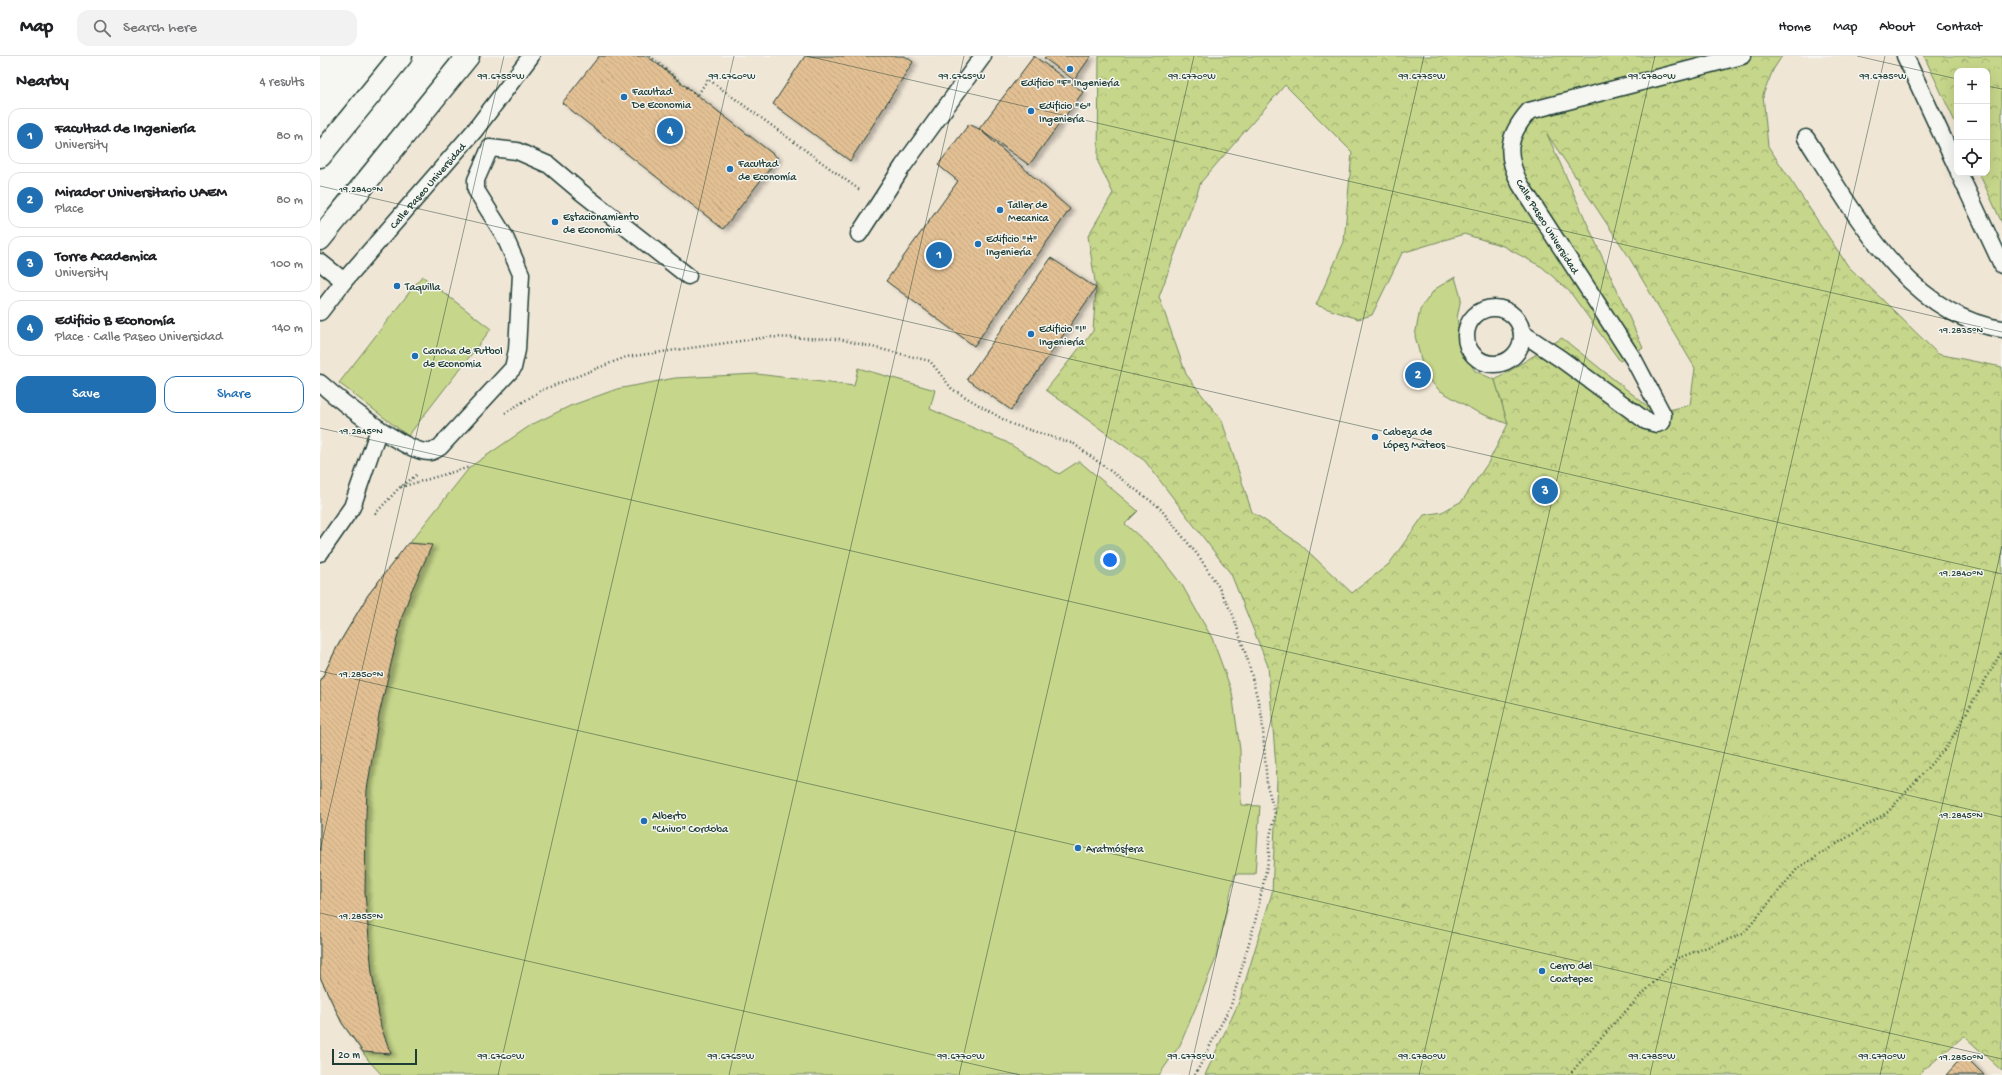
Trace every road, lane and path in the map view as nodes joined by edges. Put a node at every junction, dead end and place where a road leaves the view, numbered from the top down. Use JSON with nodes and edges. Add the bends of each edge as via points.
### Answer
{"nodes":[{"id":1,"x":401,"y":56,"type":"edge"},
{"id":2,"x":468,"y":56,"type":"edge"},
{"id":3,"x":531,"y":56,"type":"edge"},
{"id":4,"x":650,"y":56,"type":"edge"},
{"id":5,"x":982,"y":56,"type":"edge"},
{"id":6,"x":1742,"y":56,"type":"edge"},
{"id":7,"x":1904,"y":56,"type":"edge"},
{"id":8,"x":475,"y":130,"type":"junction"},
{"id":9,"x":1806,"y":138,"type":"dead end"},
{"id":10,"x":490,"y":148,"type":"junction"},
{"id":11,"x":320,"y":156,"type":"edge"},
{"id":12,"x":1954,"y":162,"type":"edge"},
{"id":13,"x":1960,"y":176,"type":"edge"},
{"id":14,"x":841,"y":178,"type":"dead end"},
{"id":15,"x":859,"y":234,"type":"dead end"},
{"id":16,"x":320,"y":239,"type":"edge"},
{"id":17,"x":320,"y":262,"type":"edge"},
{"id":18,"x":2002,"y":265,"type":"edge"},
{"id":19,"x":688,"y":276,"type":"dead end"},
{"id":20,"x":344,"y":281,"type":"junction"},
{"id":21,"x":320,"y":312,"type":"edge"},
{"id":22,"x":2002,"y":329,"type":"edge"},
{"id":23,"x":1522,"y":333,"type":"dead end"},
{"id":24,"x":320,"y":383,"type":"edge"},
{"id":25,"x":501,"y":415,"type":"dead end"},
{"id":26,"x":379,"y":429,"type":"junction"},
{"id":27,"x":470,"y":467,"type":"dead end"},
{"id":28,"x":424,"y":469,"type":"dead end"},
{"id":29,"x":399,"y":488,"type":"junction"},
{"id":30,"x":374,"y":515,"type":"dead end"},
{"id":31,"x":320,"y":553,"type":"edge"},
{"id":32,"x":2002,"y":650,"type":"edge"},
{"id":33,"x":1195,"y":1075,"type":"edge"},
{"id":34,"x":1569,"y":1075,"type":"edge"}],
"edges":[{"from":1,"to":11,"type":"street"},
{"from":2,"to":16,"type":"street"},
{"from":3,"to":8,"type":"lane","name":"Calle Paseo Universidad"},
{"from":4,"to":14,"type":"path","via":[[697,96],[708,79]]},
{"from":5,"to":15,"type":"lane","via":[[903,166]]},
{"from":6,"to":23,"type":"lane","name":"Calle Paseo Universidad","via":[[1529,111],[1513,134],[1510,152],[1512,168],[1520,184],[1634,360],[1663,415],[1662,422],[1657,424],[1646,421]]},
{"from":7,"to":12,"type":"lane"},
{"from":8,"to":10,"type":"lane"},
{"from":8,"to":20,"type":"lane","name":"Calle Paseo Universidad"},
{"from":9,"to":22,"type":"lane","via":[[1847,202],[1878,244],[1916,287],[1946,310],[1987,327]]},
{"from":10,"to":19,"type":"lane","via":[[517,150],[549,165]]},
{"from":10,"to":26,"type":"lane","via":[[476,180],[476,190],[504,235],[521,274],[517,350],[513,368],[440,448],[430,452],[418,451]]},
{"from":13,"to":18,"type":"lane"},
{"from":17,"to":20,"type":"lane"},
{"from":20,"to":21,"type":"lane","name":"Calle Paseo Universidad"},
{"from":24,"to":26,"type":"lane","via":[[343,404]]},
{"from":25,"to":33,"type":"path","via":[[542,390],[626,357],[769,337],[839,339],[930,361],[952,389],[1011,424],[1074,444],[1159,507],[1200,558],[1233,615],[1248,660],[1262,717],[1267,785],[1275,814],[1268,841],[1269,857],[1257,913],[1231,1005]]},
{"from":26,"to":31,"type":"lane","via":[[352,507]]},
{"from":27,"to":29,"type":"path"},
{"from":28,"to":29,"type":"path"},
{"from":29,"to":30,"type":"path"},
{"from":32,"to":34,"type":"path","via":[[1948,745],[1888,812],[1798,868],[1744,934],[1678,958],[1617,1020]]}]}
